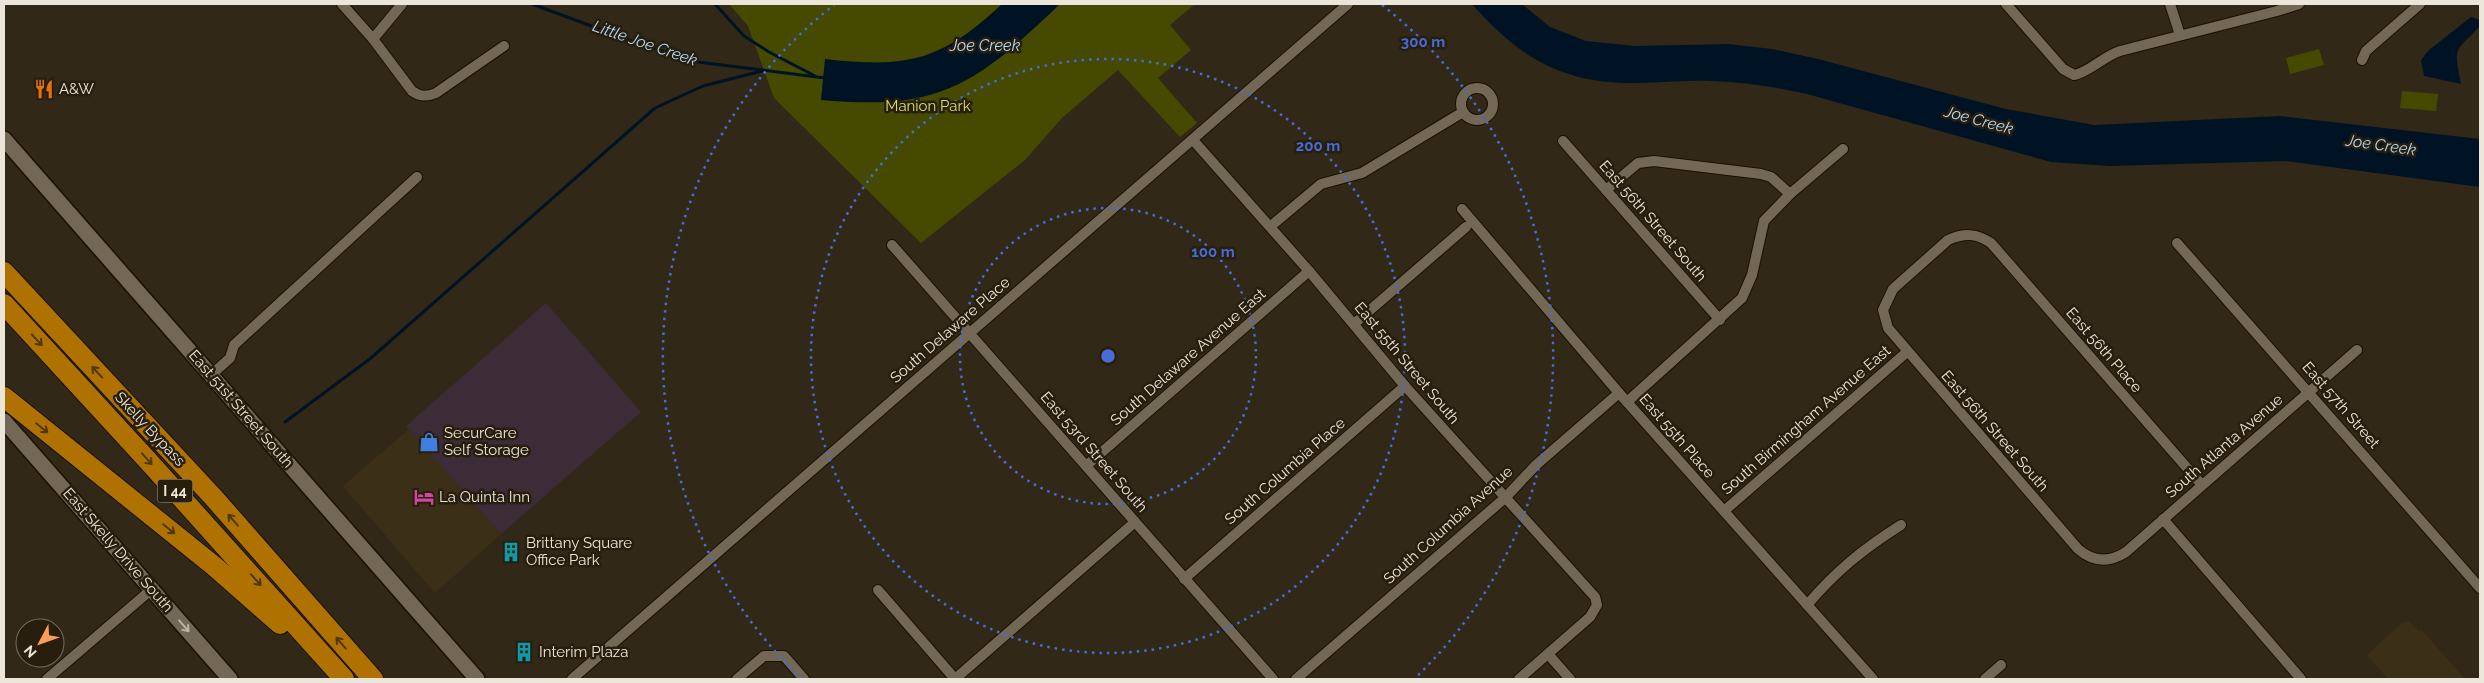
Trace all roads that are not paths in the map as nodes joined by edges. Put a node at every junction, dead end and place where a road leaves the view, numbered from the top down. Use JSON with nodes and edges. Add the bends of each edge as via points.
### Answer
{"nodes":[{"id":1,"x":342,"y":4,"type":"edge"},
{"id":2,"x":402,"y":4,"type":"edge"},
{"id":3,"x":1348,"y":4,"type":"edge"},
{"id":4,"x":2006,"y":4,"type":"edge"},
{"id":5,"x":2170,"y":4,"type":"edge"},
{"id":6,"x":2299,"y":4,"type":"edge"},
{"id":7,"x":2420,"y":4,"type":"edge"},
{"id":8,"x":2180,"y":35,"type":"junction"},
{"id":9,"x":373,"y":39,"type":"junction"},
{"id":10,"x":504,"y":46,"type":"dead end"},
{"id":11,"x":2362,"y":60,"type":"dead end"},
{"id":12,"x":1463,"y":112,"type":"dead end"},
{"id":13,"x":4,"y":139,"type":"edge"},
{"id":14,"x":1193,"y":140,"type":"junction"},
{"id":15,"x":1563,"y":141,"type":"dead end"},
{"id":16,"x":1843,"y":149,"type":"dead end"},
{"id":17,"x":416,"y":177,"type":"dead end"},
{"id":18,"x":1606,"y":190,"type":"junction"},
{"id":19,"x":1790,"y":194,"type":"junction"},
{"id":20,"x":1462,"y":209,"type":"dead end"},
{"id":21,"x":1271,"y":226,"type":"junction"},
{"id":22,"x":1466,"y":227,"type":"dead end"},
{"id":23,"x":1980,"y":236,"type":"joint"},
{"id":24,"x":2177,"y":243,"type":"dead end"},
{"id":25,"x":892,"y":245,"type":"dead end"},
{"id":26,"x":1309,"y":271,"type":"junction"},
{"id":27,"x":4,"y":272,"type":"edge"},
{"id":28,"x":4,"y":304,"type":"edge"},
{"id":29,"x":1720,"y":320,"type":"junction"},
{"id":30,"x":1354,"y":324,"type":"junction"},
{"id":31,"x":969,"y":333,"type":"junction"},
{"id":32,"x":2357,"y":350,"type":"dead end"},
{"id":33,"x":1907,"y":352,"type":"junction"},
{"id":34,"x":211,"y":375,"type":"junction"},
{"id":35,"x":1405,"y":386,"type":"junction"},
{"id":36,"x":2309,"y":392,"type":"junction"},
{"id":37,"x":1619,"y":393,"type":"junction"},
{"id":38,"x":4,"y":397,"type":"edge"},
{"id":39,"x":1627,"y":402,"type":"junction"},
{"id":40,"x":4,"y":421,"type":"edge"},
{"id":41,"x":1086,"y":466,"type":"junction"},
{"id":42,"x":2202,"y":485,"type":"junction"},
{"id":43,"x":1506,"y":497,"type":"junction"},
{"id":44,"x":1724,"y":512,"type":"junction"},
{"id":45,"x":2163,"y":519,"type":"junction"},
{"id":46,"x":1134,"y":522,"type":"junction"},
{"id":47,"x":1901,"y":526,"type":"dead end"},
{"id":48,"x":2108,"y":560,"type":"joint"},
{"id":49,"x":1184,"y":579,"type":"junction"},
{"id":50,"x":2480,"y":588,"type":"edge"},
{"id":51,"x":152,"y":589,"type":"junction"},
{"id":52,"x":878,"y":590,"type":"dead end"},
{"id":53,"x":1807,"y":605,"type":"junction"},
{"id":54,"x":1548,"y":654,"type":"junction"},
{"id":55,"x":2001,"y":665,"type":"dead end"},
{"id":56,"x":47,"y":679,"type":"edge"},
{"id":57,"x":230,"y":679,"type":"edge"},
{"id":58,"x":343,"y":679,"type":"edge"},
{"id":59,"x":373,"y":679,"type":"edge"},
{"id":60,"x":478,"y":679,"type":"edge"},
{"id":61,"x":572,"y":679,"type":"edge"},
{"id":62,"x":737,"y":679,"type":"edge"},
{"id":63,"x":804,"y":679,"type":"edge"},
{"id":64,"x":955,"y":679,"type":"edge"},
{"id":65,"x":1273,"y":679,"type":"edge"},
{"id":66,"x":1296,"y":679,"type":"edge"},
{"id":67,"x":1519,"y":679,"type":"edge"},
{"id":68,"x":1570,"y":679,"type":"edge"},
{"id":69,"x":1873,"y":679,"type":"edge"},
{"id":70,"x":1985,"y":679,"type":"edge"},
{"id":71,"x":2301,"y":679,"type":"edge"}],
"edges":[{"from":1,"to":9,"type":"street"},
{"from":2,"to":9,"type":"street"},
{"from":3,"to":14,"type":"street","name":"South Delaware Place"},
{"from":4,"to":8,"type":"street","via":[[2063,69],[2074,75],[2108,55]]},
{"from":5,"to":8,"type":"street"},
{"from":6,"to":8,"type":"street"},
{"from":7,"to":11,"type":"street","via":[[2366,51]]},
{"from":9,"to":10,"type":"street","via":[[412,91],[423,96],[436,93]]},
{"from":12,"to":21,"type":"street","via":[[1362,173],[1321,184]]},
{"from":13,"to":34,"type":"main road","name":"East 51st Street South"},
{"from":14,"to":21,"type":"street","name":"East 55th Street South"},
{"from":14,"to":31,"type":"street","name":"South Delaware Place"},
{"from":15,"to":18,"type":"street","name":"East 56th Street South"},
{"from":16,"to":19,"type":"street"},
{"from":17,"to":34,"type":"street","via":[[234,345],[230,358]]},
{"from":18,"to":19,"type":"street","via":[[1638,163],[1654,161],[1771,177]]},
{"from":18,"to":29,"type":"street","name":"East 56th Street South"},
{"from":19,"to":29,"type":"street","via":[[1764,221],[1747,288],[1742,298]]},
{"from":20,"to":37,"type":"street","name":"East 55th Place"},
{"from":21,"to":26,"type":"street","name":"East 55th Street South"},
{"from":22,"to":30,"type":"street"},
{"from":23,"to":33,"type":"street","name":"East 56th Street South","via":[[1959,235],[1948,240],[1893,289],[1886,300],[1884,320]]},
{"from":23,"to":42,"type":"street","name":"East 56th Place","via":[[1991,243]]},
{"from":24,"to":36,"type":"street","name":"East 57th Street"},
{"from":25,"to":31,"type":"street","name":"East 53rd Street South"},
{"from":26,"to":30,"type":"street","name":"East 55th Street South"},
{"from":26,"to":41,"type":"street","name":"South Delaware Avenue East"},
{"from":59,"to":27,"type":"highway","name":"Skelly Bypass","number":"I 44","one_way":true,"via":[[214,498]]},
{"from":28,"to":58,"type":"highway","name":"Skelly Bypass","number":"I 44","one_way":true},
{"from":29,"to":39,"type":"street"},
{"from":30,"to":35,"type":"street","name":"East 55th Street South"},
{"from":31,"to":41,"type":"street","name":"East 53rd Street South"},
{"from":31,"to":61,"type":"street","name":"South Delaware Place"},
{"from":32,"to":36,"type":"street","name":"South Atlanta Avenue"},
{"from":33,"to":44,"type":"street","name":"South Birmingham Avenue East"},
{"from":33,"to":48,"type":"street","name":"East 56th Street South","via":[[2078,549],[2086,557]]},
{"from":34,"to":60,"type":"main road","name":"East 51st Street South"},
{"from":35,"to":43,"type":"street","name":"East 55th Street South"},
{"from":35,"to":49,"type":"street","name":"South Columbia Place"},
{"from":36,"to":42,"type":"street","name":"South Atlanta Avenue"},
{"from":36,"to":50,"type":"street","name":"East 57th Street"},
{"from":37,"to":39,"type":"street","name":"East 55th Place"},
{"from":37,"to":43,"type":"street","name":"South Columbia Avenue","via":[[1543,459]]},
{"from":38,"to":58,"type":"highway","one_way":true,"via":[[214,566]]},
{"from":39,"to":44,"type":"street","name":"East 55th Place"},
{"from":40,"to":51,"type":"main road","name":"East Skelly Drive South"},
{"from":41,"to":46,"type":"street","name":"East 53rd Street South"},
{"from":42,"to":45,"type":"street","name":"South Atlanta Avenue"},
{"from":43,"to":54,"type":"street","name":"East 55th Street South","via":[[1591,592],[1597,605],[1590,617]]},
{"from":43,"to":66,"type":"street","name":"South Columbia Avenue"},
{"from":44,"to":53,"type":"street","name":"East 55th Place"},
{"from":45,"to":48,"type":"street","name":"South Atlanta Avenue","via":[[2126,552]]},
{"from":45,"to":71,"type":"street"},
{"from":46,"to":49,"type":"street","name":"East 53rd Street South"},
{"from":46,"to":64,"type":"street"},
{"from":47,"to":53,"type":"street","via":[[1860,551]]},
{"from":49,"to":65,"type":"street","name":"East 53rd Street South"},
{"from":51,"to":56,"type":"street"},
{"from":51,"to":57,"type":"main road","name":"East Skelly Drive South","one_way":true},
{"from":52,"to":64,"type":"street"},
{"from":53,"to":69,"type":"street","name":"East 55th Place"},
{"from":54,"to":67,"type":"street"},
{"from":54,"to":68,"type":"street"},
{"from":55,"to":70,"type":"street"},
{"from":62,"to":63,"type":"street","via":[[764,656],[784,656]]}]}
